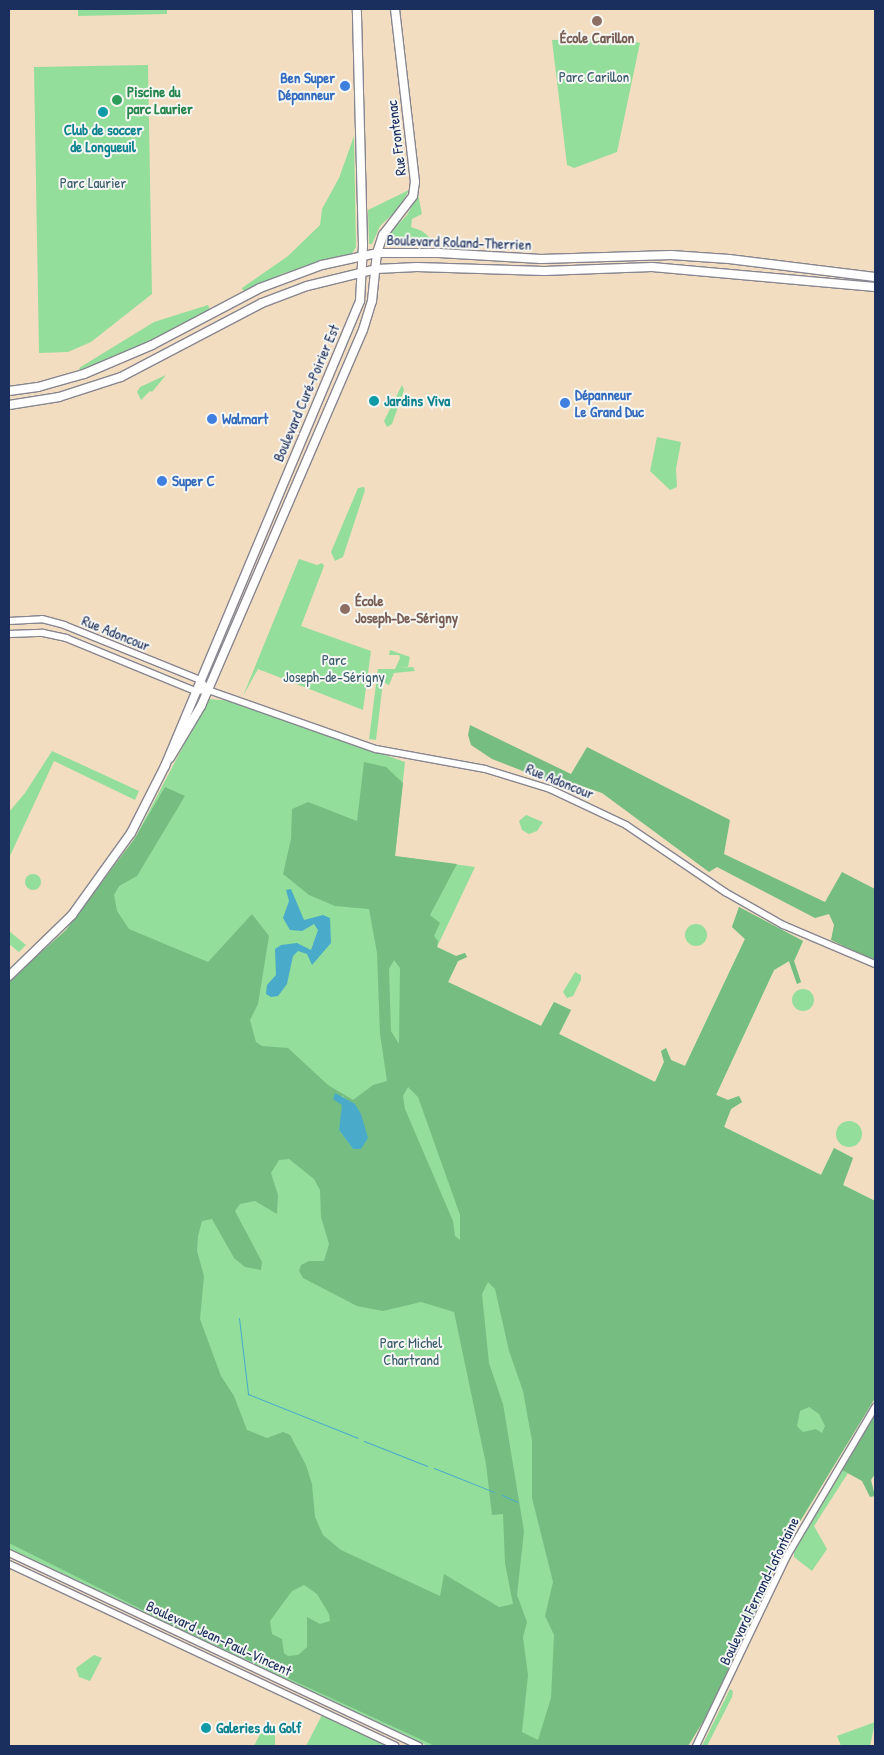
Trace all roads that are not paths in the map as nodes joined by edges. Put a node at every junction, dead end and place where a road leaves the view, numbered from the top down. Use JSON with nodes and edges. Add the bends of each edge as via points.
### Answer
{"nodes":[{"id":1,"x":356,"y":9,"type":"edge"},
{"id":2,"x":395,"y":9,"type":"edge"},
{"id":3,"x":377,"y":253,"type":"junction"},
{"id":4,"x":363,"y":256,"type":"junction"},
{"id":5,"x":376,"y":270,"type":"junction"},
{"id":6,"x":363,"y":273,"type":"junction"},
{"id":7,"x":875,"y":277,"type":"edge"},
{"id":8,"x":875,"y":287,"type":"edge"},
{"id":9,"x":9,"y":390,"type":"edge"},
{"id":10,"x":9,"y":404,"type":"edge"},
{"id":11,"x":9,"y":621,"type":"edge"},
{"id":12,"x":9,"y":634,"type":"edge"},
{"id":13,"x":200,"y":680,"type":"junction"},
{"id":14,"x":208,"y":690,"type":"junction"},
{"id":15,"x":195,"y":691,"type":"junction"},
{"id":16,"x":165,"y":766,"type":"junction"},
{"id":17,"x":875,"y":964,"type":"edge"},
{"id":18,"x":9,"y":976,"type":"edge"},
{"id":19,"x":875,"y":1407,"type":"edge"},
{"id":20,"x":9,"y":1553,"type":"edge"},
{"id":21,"x":9,"y":1564,"type":"edge"},
{"id":22,"x":396,"y":1746,"type":"edge"},
{"id":23,"x":419,"y":1746,"type":"edge"},
{"id":24,"x":695,"y":1746,"type":"edge"}],
"edges":[{"from":1,"to":4,"type":"main road","name":"Boulevard Curé-Poirier Est"},
{"from":2,"to":3,"type":"main road","name":"Rue Frontenac","via":[[415,182],[408,206],[383,235]]},
{"from":3,"to":4,"type":"main road","name":"Boulevard Roland-Therrien"},
{"from":3,"to":5,"type":"main road","name":"Boulevard Curé-Poirier Est"},
{"from":3,"to":7,"type":"main road","name":"Boulevard Roland-Therrien","via":[[541,259],[671,255]]},
{"from":4,"to":6,"type":"main road","name":"Boulevard Curé-Poirier Est"},
{"from":4,"to":9,"type":"main road","name":"Boulevard Roland-Therrien","via":[[322,265],[260,288],[152,345],[84,374],[38,387]]},
{"from":5,"to":6,"type":"main road","name":"Boulevard Roland-Therrien"},
{"from":5,"to":8,"type":"main road","name":"Boulevard Roland-Therrien","via":[[652,268]]},
{"from":5,"to":14,"type":"main road","name":"Boulevard Curé-Poirier Est","via":[[372,301],[363,330]]},
{"from":6,"to":10,"type":"main road","name":"Boulevard Roland-Therrien","via":[[307,286],[262,303],[121,377],[59,397]]},
{"from":6,"to":13,"type":"main road","name":"Boulevard Curé-Poirier Est","via":[[360,301]]},
{"from":11,"to":13,"type":"street","name":"Rue Adoncour","via":[[42,619],[64,625]]},
{"from":12,"to":15,"type":"street","name":"Rue Adoncour","via":[[43,633],[66,638]]},
{"from":13,"to":14,"type":"street","name":"Rue Adoncour"},
{"from":13,"to":15,"type":"main road","name":"Boulevard Curé-Poirier Est"},
{"from":14,"to":15,"type":"street","name":"Rue Adoncour"},
{"from":14,"to":16,"type":"main road","name":"Boulevard Curé-Poirier Est","via":[[187,734]]},
{"from":14,"to":17,"type":"street","name":"Rue Adoncour","via":[[387,753],[494,772],[559,792],[626,825],[764,915],[809,938]]},
{"from":15,"to":16,"type":"main road","name":"Boulevard Curé-Poirier Est"},
{"from":16,"to":18,"type":"main road","name":"Boulevard Curé-Poirier Est","via":[[131,833],[102,876],[72,915]]},
{"from":19,"to":24,"type":"street","name":"Boulevard Fernand-Lafontaine","via":[[787,1556]]},
{"from":20,"to":23,"type":"street","name":"Boulevard Jean-Paul-Vincent"},
{"from":21,"to":22,"type":"street","name":"Boulevard Jean-Paul-Vincent"}]}
